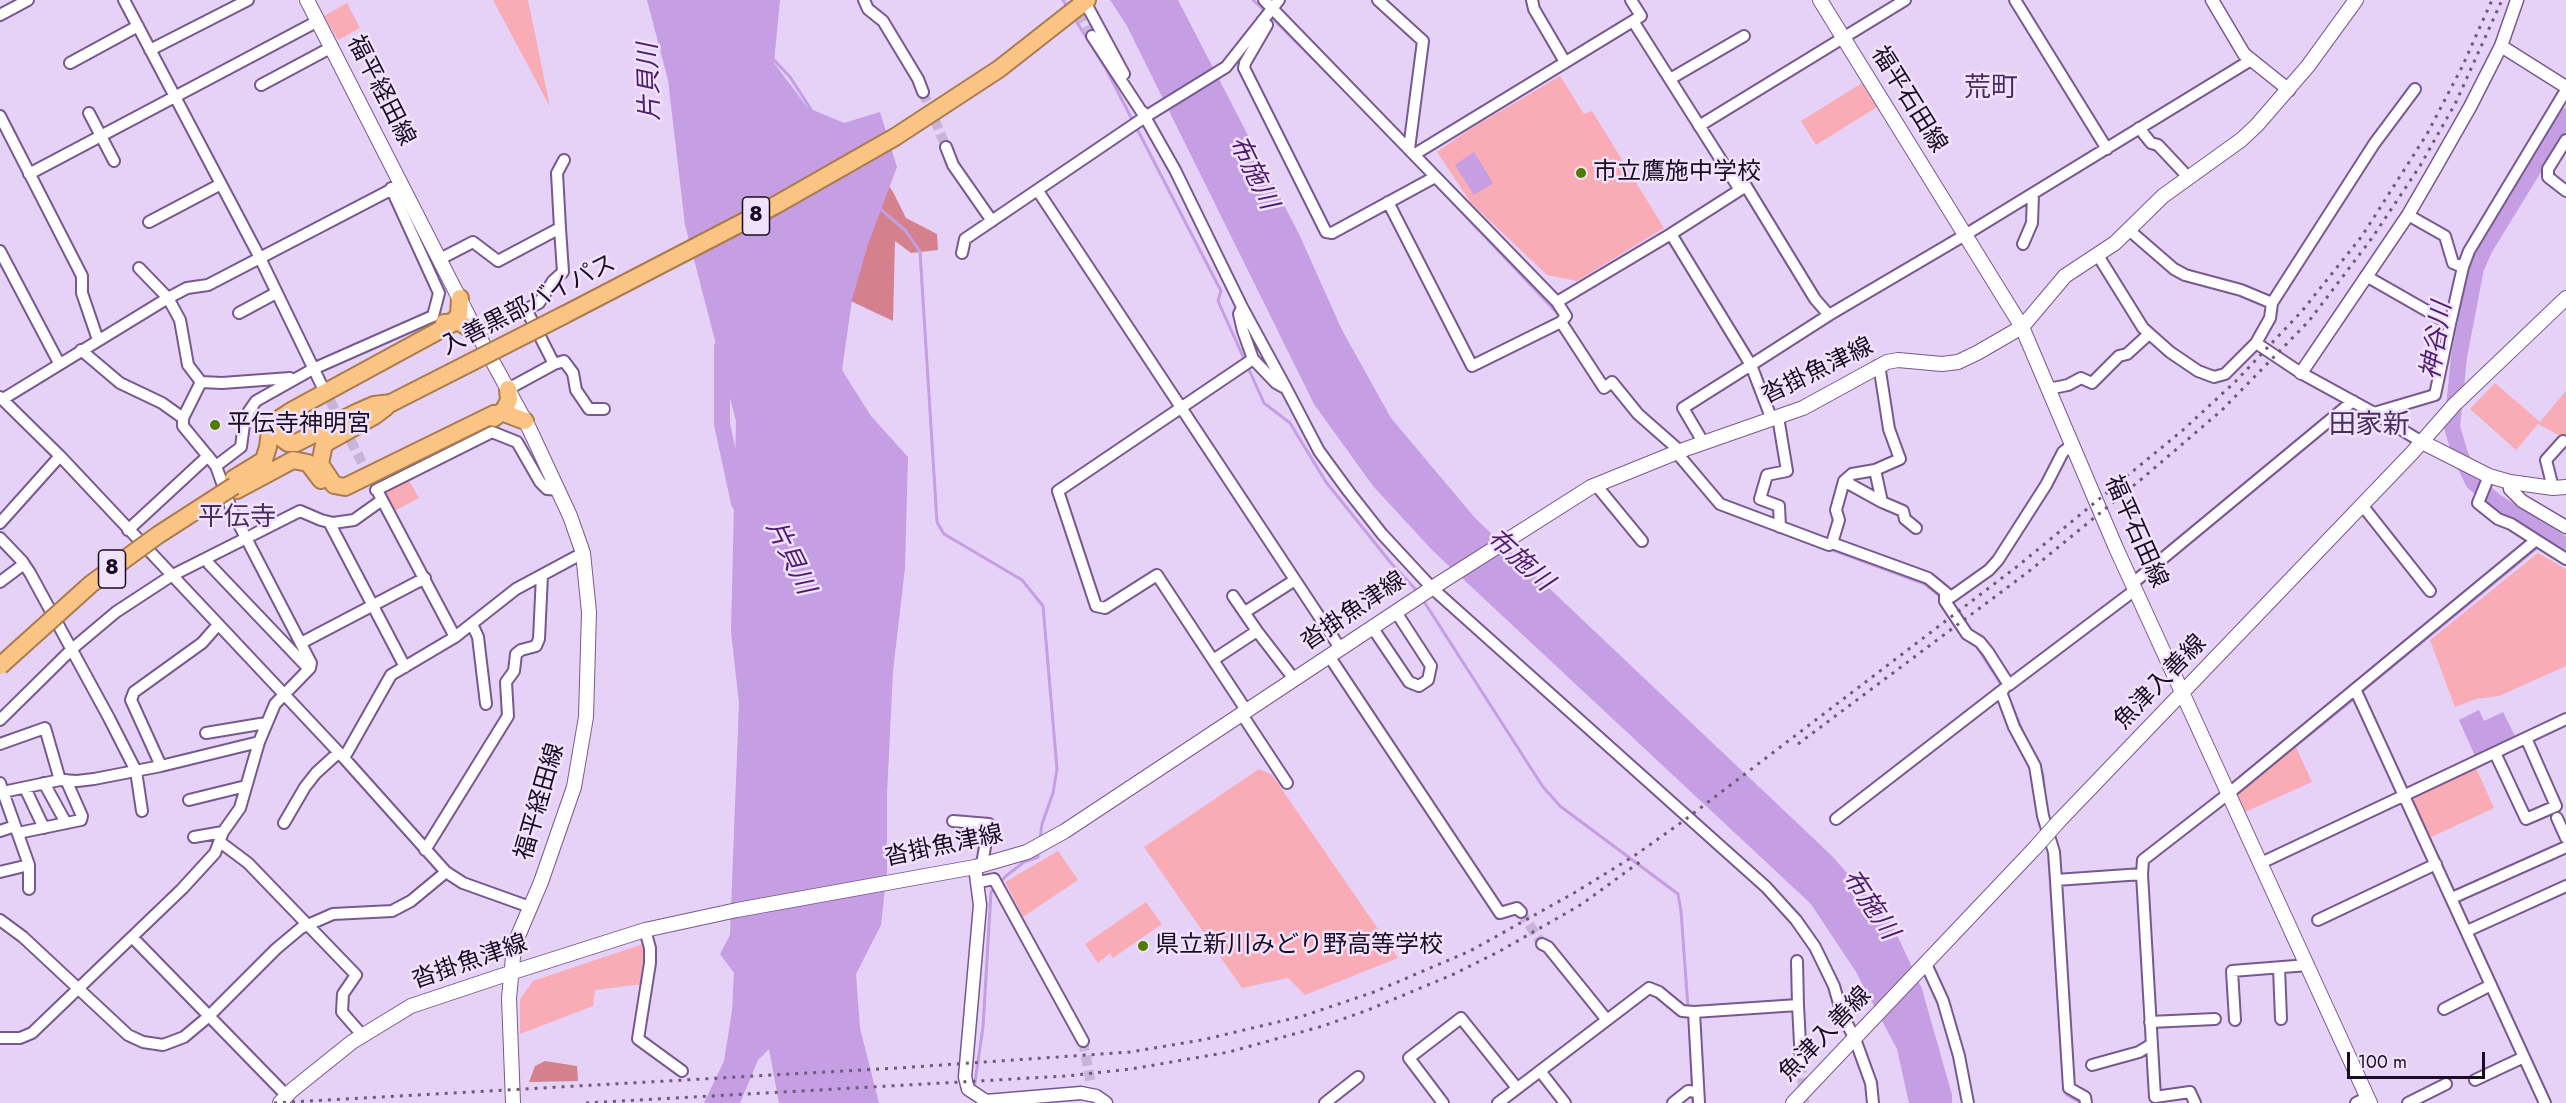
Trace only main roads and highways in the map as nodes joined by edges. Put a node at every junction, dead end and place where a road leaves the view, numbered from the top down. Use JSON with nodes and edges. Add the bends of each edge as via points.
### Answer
{"nodes":[{"id":1,"x":307,"y":0,"type":"edge"},
{"id":2,"x":1820,"y":0,"type":"edge"},
{"id":3,"x":2356,"y":0,"type":"edge"},
{"id":4,"x":1086,"y":1,"type":"edge"},
{"id":5,"x":412,"y":203,"type":"junction"},
{"id":6,"x":2566,"y":298,"type":"edge"},
{"id":7,"x":459,"y":319,"type":"junction"},
{"id":8,"x":2022,"y":327,"type":"junction"},
{"id":9,"x":391,"y":403,"type":"junction"},
{"id":10,"x":508,"y":410,"type":"junction"},
{"id":11,"x":2422,"y":442,"type":"junction"},
{"id":12,"x":235,"y":485,"type":"junction"},
{"id":13,"x":2560,"y":488,"type":"edge"},
{"id":14,"x":0,"y":666,"type":"edge"},
{"id":15,"x":2184,"y":692,"type":"junction"},
{"id":16,"x":510,"y":973,"type":"junction"},
{"id":17,"x":284,"y":1100,"type":"edge"},
{"id":18,"x":2365,"y":1101,"type":"edge"},
{"id":19,"x":513,"y":1103,"type":"edge"},
{"id":20,"x":1793,"y":1103,"type":"edge"}],
"edges":[{"from":1,"to":5,"type":"main road","name":"福平経田線","via":[[397,186]]},
{"from":2,"to":8,"type":"main road","name":"福平石田線"},
{"from":3,"to":8,"type":"main road","name":"沓掛魚津線","via":[[2289,90],[2241,140],[2163,196],[2115,243],[2065,276]]},
{"from":4,"to":9,"type":"highway","name":"入善黒部バイパス","number":"8","bridge":true,"via":[[999,69],[895,137],[615,290]]},
{"from":5,"to":7,"type":"main road","name":"福平経田線"},
{"from":5,"to":7,"type":"main road","name":"福平経田線","via":[[440,259]]},
{"from":6,"to":11,"type":"main road","name":"魚津入善線","via":[[2470,389]]},
{"from":7,"to":9,"type":"highway","via":[[292,410],[279,419],[275,434],[288,443],[296,443],[357,411]]},
{"from":7,"to":10,"type":"main road","name":"福平経田線"},
{"from":7,"to":12,"type":"highway","via":[[279,413],[270,425],[264,460]]},
{"from":8,"to":15,"type":"main road","name":"福平石田線","via":[[2134,587]]},
{"from":8,"to":16,"type":"main road","name":"沓掛魚津線","via":[[1958,362],[1898,360],[1876,366],[1832,393],[1775,419],[1678,451],[1596,485],[1508,538],[1065,831],[1027,852],[979,866],[645,930]]},
{"from":9,"to":10,"type":"highway","via":[[324,444],[320,464],[334,485],[345,487]]},
{"from":9,"to":12,"type":"highway","name":"入善黒部バイパス","number":"8"},
{"from":10,"to":12,"type":"highway","via":[[350,489],[338,492],[327,487],[308,463],[292,460]]},
{"from":10,"to":16,"type":"main road","name":"福平経田線","via":[[556,484],[570,516],[583,553],[589,612],[581,756],[574,787],[518,936]]},
{"from":11,"to":13,"type":"main road","via":[[2489,476]]},
{"from":11,"to":15,"type":"main road","name":"魚津入善線"},
{"from":12,"to":14,"type":"highway","name":"入善黒部バイパス","number":"8","bridge":true,"via":[[91,584]]},
{"from":15,"to":18,"type":"main road","name":"福平石田線"},
{"from":15,"to":20,"type":"main road","name":"魚津入善線","bridge":true},
{"from":16,"to":17,"type":"main road","name":"沓掛魚津線","via":[[411,1006],[363,1036]]},
{"from":16,"to":19,"type":"main road","name":"福平経田線"}]}
